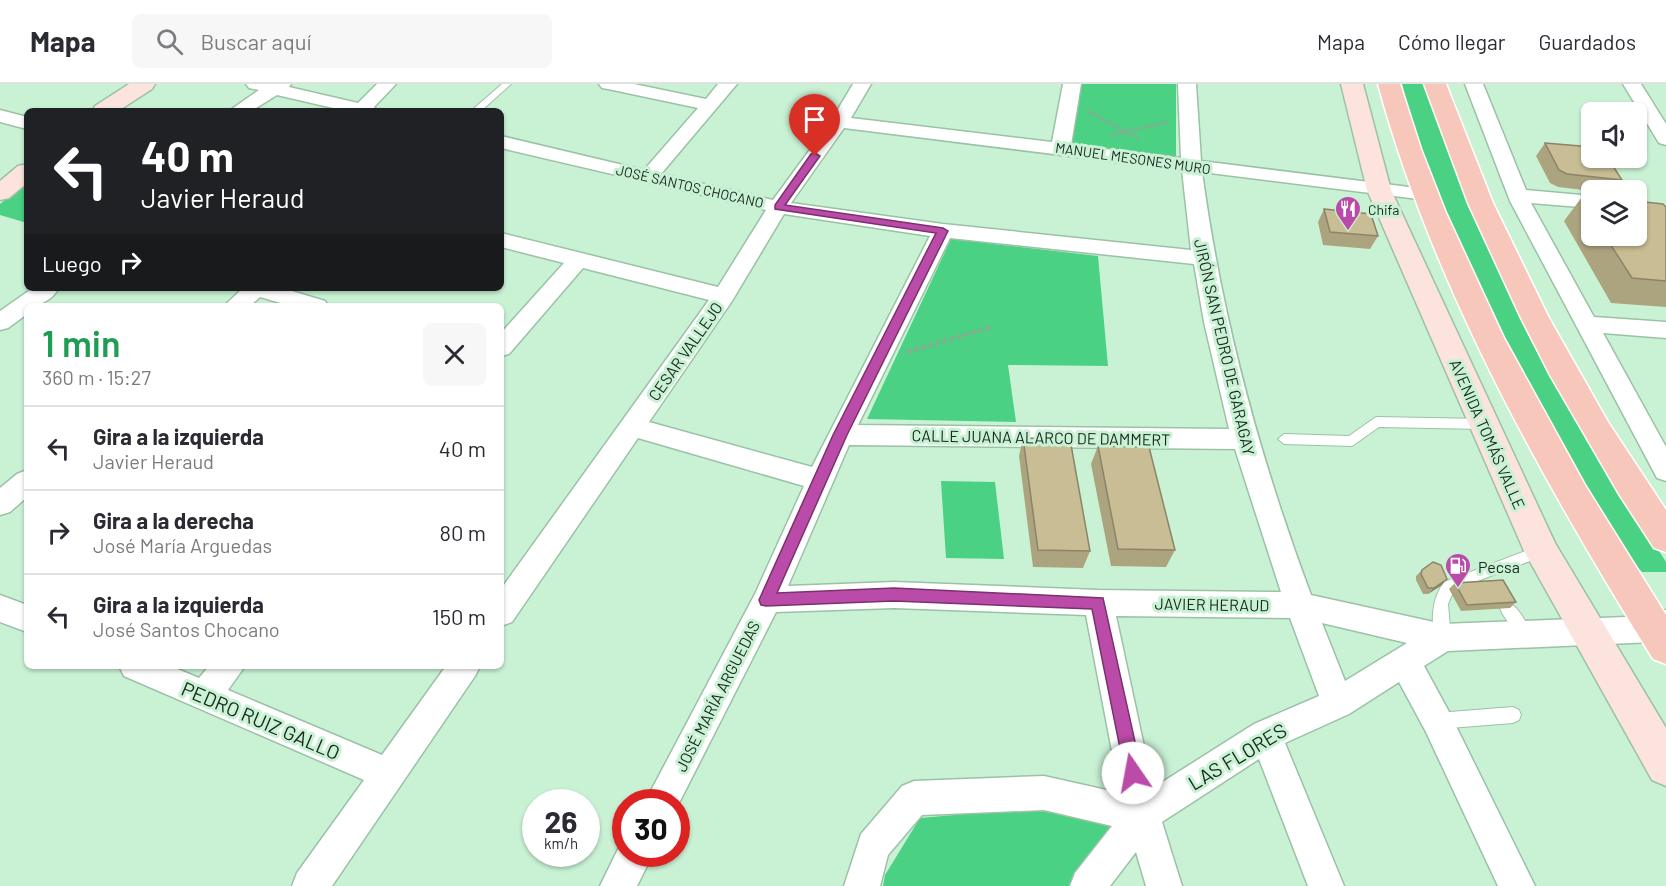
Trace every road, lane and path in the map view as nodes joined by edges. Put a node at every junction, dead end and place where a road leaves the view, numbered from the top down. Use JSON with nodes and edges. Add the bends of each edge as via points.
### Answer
{"nodes":[{"id":1,"x":144,"y":84,"type":"edge"},
{"id":2,"x":387,"y":84,"type":"edge"},
{"id":3,"x":507,"y":84,"type":"edge"},
{"id":4,"x":608,"y":84,"type":"edge"},
{"id":5,"x":728,"y":84,"type":"edge"},
{"id":6,"x":862,"y":84,"type":"edge"},
{"id":7,"x":1187,"y":84,"type":"edge"},
{"id":8,"x":1352,"y":84,"type":"edge"},
{"id":9,"x":1389,"y":84,"type":"edge"},
{"id":10,"x":1435,"y":84,"type":"edge"},
{"id":11,"x":1474,"y":84,"type":"edge"},
{"id":12,"x":270,"y":85,"type":"edge"},
{"id":13,"x":1070,"y":92,"type":"edge"},
{"id":14,"x":1644,"y":92,"type":"edge"},
{"id":15,"x":324,"y":100,"type":"junction"},
{"id":16,"x":710,"y":105,"type":"junction"},
{"id":17,"x":108,"y":108,"type":"edge"},
{"id":18,"x":242,"y":108,"type":"edge"},
{"id":19,"x":312,"y":108,"type":"edge"},
{"id":20,"x":358,"y":108,"type":"edge"},
{"id":21,"x":368,"y":108,"type":"edge"},
{"id":22,"x":479,"y":108,"type":"edge"},
{"id":23,"x":0,"y":116,"type":"edge"},
{"id":24,"x":1187,"y":118,"type":"junction"},
{"id":25,"x":24,"y":122,"type":"edge"},
{"id":26,"x":839,"y":122,"type":"junction"},
{"id":27,"x":1125,"y":131,"type":"junction"},
{"id":28,"x":1666,"y":139,"type":"edge"},
{"id":29,"x":504,"y":143,"type":"edge"},
{"id":30,"x":1069,"y":149,"type":"junction"},
{"id":31,"x":1182,"y":165,"type":"junction"},
{"id":32,"x":24,"y":173,"type":"edge"},
{"id":33,"x":648,"y":177,"type":"junction"},
{"id":34,"x":1379,"y":189,"type":"junction"},
{"id":35,"x":0,"y":193,"type":"edge"},
{"id":36,"x":1426,"y":194,"type":"junction"},
{"id":37,"x":1519,"y":196,"type":"junction"},
{"id":38,"x":1581,"y":201,"type":"edge"},
{"id":39,"x":778,"y":207,"type":"junction"},
{"id":40,"x":943,"y":231,"type":"junction"},
{"id":41,"x":504,"y":241,"type":"edge"},
{"id":42,"x":1202,"y":258,"type":"junction"},
{"id":43,"x":578,"y":260,"type":"junction"},
{"id":44,"x":44,"y":291,"type":"edge"},
{"id":45,"x":252,"y":291,"type":"edge"},
{"id":46,"x":266,"y":291,"type":"edge"},
{"id":47,"x":724,"y":296,"type":"junction"},
{"id":48,"x":27,"y":303,"type":"edge"},
{"id":49,"x":238,"y":303,"type":"edge"},
{"id":50,"x":307,"y":303,"type":"edge"},
{"id":51,"x":24,"y":305,"type":"edge"},
{"id":52,"x":0,"y":322,"type":"edge"},
{"id":53,"x":1586,"y":324,"type":"junction"},
{"id":54,"x":992,"y":327,"type":"dead end"},
{"id":55,"x":1666,"y":330,"type":"edge"},
{"id":56,"x":504,"y":345,"type":"edge"},
{"id":57,"x":877,"y":361,"type":"junction"},
{"id":58,"x":1484,"y":424,"type":"junction"},
{"id":59,"x":632,"y":427,"type":"junction"},
{"id":60,"x":840,"y":435,"type":"junction"},
{"id":61,"x":1243,"y":439,"type":"junction"},
{"id":62,"x":1284,"y":439,"type":"dead end"},
{"id":63,"x":1666,"y":471,"type":"edge"},
{"id":64,"x":820,"y":480,"type":"junction"},
{"id":65,"x":24,"y":484,"type":"edge"},
{"id":66,"x":0,"y":504,"type":"edge"},
{"id":67,"x":1666,"y":538,"type":"edge"},
{"id":68,"x":1541,"y":551,"type":"junction"},
{"id":69,"x":1484,"y":573,"type":"junction"},
{"id":70,"x":1492,"y":587,"type":"edge"},
{"id":71,"x":766,"y":600,"type":"junction"},
{"id":72,"x":1098,"y":603,"type":"junction"},
{"id":73,"x":1298,"y":605,"type":"junction"},
{"id":74,"x":1507,"y":608,"type":"edge"},
{"id":75,"x":504,"y":609,"type":"edge"},
{"id":76,"x":1587,"y":632,"type":"junction"},
{"id":77,"x":1662,"y":633,"type":"edge"},
{"id":78,"x":1524,"y":634,"type":"junction"},
{"id":79,"x":1443,"y":638,"type":"junction"},
{"id":80,"x":1405,"y":662,"type":"junction"},
{"id":81,"x":142,"y":669,"type":"edge"},
{"id":82,"x":226,"y":669,"type":"edge"},
{"id":83,"x":462,"y":669,"type":"edge"},
{"id":84,"x":204,"y":696,"type":"junction"},
{"id":85,"x":1338,"y":703,"type":"junction"},
{"id":86,"x":1513,"y":715,"type":"dead end"},
{"id":87,"x":1437,"y":721,"type":"junction"},
{"id":88,"x":1266,"y":735,"type":"junction"},
{"id":89,"x":1666,"y":766,"type":"edge"},
{"id":90,"x":387,"y":774,"type":"junction"},
{"id":91,"x":669,"y":789,"type":"edge"},
{"id":92,"x":1142,"y":815,"type":"junction"},
{"id":93,"x":628,"y":867,"type":"edge"},
{"id":94,"x":310,"y":886,"type":"edge"},
{"id":95,"x":618,"y":886,"type":"edge"},
{"id":96,"x":861,"y":886,"type":"edge"},
{"id":97,"x":1088,"y":886,"type":"edge"},
{"id":98,"x":1164,"y":886,"type":"edge"},
{"id":99,"x":1326,"y":886,"type":"edge"},
{"id":100,"x":1516,"y":886,"type":"edge"}],
"edges":[{"from":1,"to":17,"type":"main road"},
{"from":2,"to":21,"type":"street"},
{"from":3,"to":22,"type":"lane"},
{"from":4,"to":16,"type":"street"},
{"from":5,"to":16,"type":"street"},
{"from":6,"to":26,"type":"street","name":"CESAR VALLEJO"},
{"from":7,"to":24,"type":"street","name":"JIRÓN SAN PEDRO DE GARAGAY"},
{"from":8,"to":34,"type":"main road","name":"AVENIDA TOMÁS VALLE"},
{"from":9,"to":36,"type":"main road"},
{"from":10,"to":67,"type":"main road","via":[[1488,225],[1516,285],[1584,408]]},
{"from":11,"to":37,"type":"street"},
{"from":12,"to":15,"type":"street"},
{"from":12,"to":18,"type":"street"},
{"from":13,"to":27,"type":"path"},
{"from":13,"to":30,"type":"street"},
{"from":14,"to":28,"type":"street"},
{"from":15,"to":19,"type":"street"},
{"from":15,"to":20,"type":"street"},
{"from":16,"to":33,"type":"street"},
{"from":23,"to":25,"type":"street"},
{"from":24,"to":27,"type":"path"},
{"from":24,"to":31,"type":"street","name":"JIRÓN SAN PEDRO DE GARAGAY"},
{"from":26,"to":30,"type":"street","name":"MANUEL MESONES MURO"},
{"from":26,"to":39,"type":"street","name":"CESAR VALLEJO"},
{"from":27,"to":30,"type":"path"},
{"from":27,"to":31,"type":"path"},
{"from":29,"to":33,"type":"street","name":"JOSÉ SANTOS CHOCANO"},
{"from":30,"to":31,"type":"street","name":"MANUEL MESONES MURO"},
{"from":31,"to":34,"type":"street","name":"MANUEL MESONES MURO"},
{"from":31,"to":42,"type":"street","name":"JIRÓN SAN PEDRO DE GARAGAY"},
{"from":32,"to":35,"type":"main road"},
{"from":33,"to":39,"type":"street","name":"JOSÉ SANTOS CHOCANO"},
{"from":34,"to":36,"type":"street","name":"MANUEL MESONES MURO"},
{"from":34,"to":58,"type":"main road","name":"AVENIDA TOMÁS VALLE"},
{"from":36,"to":77,"type":"main road","via":[[1459,274],[1522,402],[1605,550]]},
{"from":37,"to":38,"type":"street"},
{"from":37,"to":53,"type":"street"},
{"from":39,"to":40,"type":"street","name":"JOSÉ SANTOS CHOCANO"},
{"from":39,"to":47,"type":"street","name":"CESAR VALLEJO"},
{"from":40,"to":42,"type":"street","name":"JOSÉ SANTOS CHOCANO"},
{"from":40,"to":57,"type":"street","name":"JOSÉ MARÍA ARGUEDAS"},
{"from":41,"to":43,"type":"street"},
{"from":42,"to":61,"type":"street","name":"JIRÓN SAN PEDRO DE GARAGAY"},
{"from":43,"to":47,"type":"street"},
{"from":43,"to":56,"type":"street"},
{"from":44,"to":48,"type":"street"},
{"from":45,"to":49,"type":"street"},
{"from":46,"to":50,"type":"street"},
{"from":47,"to":59,"type":"street","name":"CESAR VALLEJO"},
{"from":51,"to":52,"type":"street"},
{"from":53,"to":55,"type":"street"},
{"from":53,"to":63,"type":"street"},
{"from":54,"to":57,"type":"path"},
{"from":57,"to":60,"type":"street","name":"JOSÉ MARÍA ARGUEDAS"},
{"from":58,"to":62,"type":"lane","via":[[1376,422],[1352,441]]},
{"from":58,"to":68,"type":"main road","name":"AVENIDA TOMÁS VALLE"},
{"from":59,"to":64,"type":"street"},
{"from":59,"to":75,"type":"street","name":"CESAR VALLEJO"},
{"from":60,"to":61,"type":"street","name":"CALLE JUANA ALARCO DE DAMMERT"},
{"from":60,"to":64,"type":"street","name":"JOSÉ MARÍA ARGUEDAS"},
{"from":61,"to":73,"type":"street","name":"JIRÓN SAN PEDRO DE GARAGAY"},
{"from":64,"to":71,"type":"street","name":"JOSÉ MARÍA ARGUEDAS"},
{"from":65,"to":66,"type":"street"},
{"from":68,"to":69,"type":"lane"},
{"from":68,"to":76,"type":"main road","name":"AVENIDA TOMÁS VALLE"},
{"from":69,"to":70,"type":"lane"},
{"from":69,"to":79,"type":"lane","via":[[1444,591],[1440,606]]},
{"from":71,"to":72,"type":"street","name":"JAVIER HERAUD","via":[[894,595]]},
{"from":71,"to":91,"type":"street","name":"JOSÉ MARÍA ARGUEDAS"},
{"from":72,"to":73,"type":"street","name":"JAVIER HERAUD"},
{"from":72,"to":92,"type":"street"},
{"from":73,"to":79,"type":"street","name":"JAVIER HERAUD"},
{"from":73,"to":85,"type":"street","name":"JIRÓN SAN PEDRO DE GARAGAY"},
{"from":74,"to":78,"type":"lane"},
{"from":76,"to":77,"type":"street","name":"JAVIER HERAUD"},
{"from":76,"to":78,"type":"street","name":"JAVIER HERAUD"},
{"from":76,"to":89,"type":"main road","name":"AVENIDA TOMÁS VALLE"},
{"from":78,"to":79,"type":"street","name":"JAVIER HERAUD"},
{"from":79,"to":80,"type":"street","name":"LAS FLORES"},
{"from":80,"to":85,"type":"street","name":"LAS FLORES"},
{"from":80,"to":87,"type":"street"},
{"from":81,"to":84,"type":"street","name":"PEDRO RUIZ GALLO"},
{"from":82,"to":84,"type":"street"},
{"from":83,"to":90,"type":"street"},
{"from":84,"to":90,"type":"street","name":"PEDRO RUIZ GALLO"},
{"from":85,"to":88,"type":"street","name":"LAS FLORES"},
{"from":86,"to":87,"type":"lane"},
{"from":87,"to":100,"type":"street"},
{"from":88,"to":92,"type":"street","name":"LAS FLORES"},
{"from":88,"to":99,"type":"street"},
{"from":90,"to":94,"type":"street"},
{"from":92,"to":96,"type":"street","via":[[1044,792],[914,798],[873,846]]},
{"from":92,"to":97,"type":"street","name":"LAS FLORES"},
{"from":92,"to":98,"type":"street"},
{"from":93,"to":95,"type":"street"}]}
